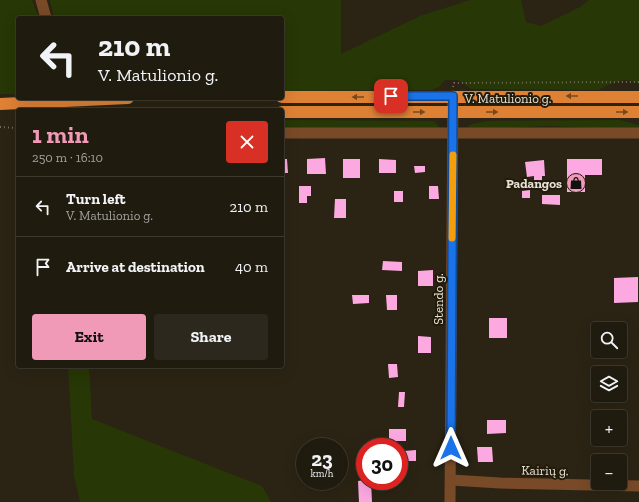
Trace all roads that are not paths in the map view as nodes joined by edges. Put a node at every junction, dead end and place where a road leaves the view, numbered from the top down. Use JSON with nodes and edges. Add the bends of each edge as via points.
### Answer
{"nodes":[{"id":1,"x":41,"y":0,"type":"edge"},
{"id":2,"x":45,"y":16,"type":"edge"},
{"id":3,"x":284,"y":96,"type":"edge"},
{"id":4,"x":453,"y":96,"type":"junction"},
{"id":5,"x":639,"y":96,"type":"edge"},
{"id":6,"x":100,"y":100,"type":"edge"},
{"id":7,"x":57,"y":103,"type":"edge"},
{"id":8,"x":0,"y":104,"type":"edge"},
{"id":9,"x":0,"y":110,"type":"edge"},
{"id":10,"x":16,"y":110,"type":"edge"},
{"id":11,"x":284,"y":112,"type":"edge"},
{"id":12,"x":453,"y":112,"type":"junction"},
{"id":13,"x":639,"y":112,"type":"edge"},
{"id":14,"x":284,"y":133,"type":"edge"},
{"id":15,"x":453,"y":133,"type":"junction"},
{"id":16,"x":639,"y":133,"type":"edge"},
{"id":17,"x":451,"y":480,"type":"junction"},
{"id":18,"x":639,"y":486,"type":"edge"},
{"id":19,"x":450,"y":502,"type":"edge"}],
"edges":[{"from":1,"to":2,"type":"street"},
{"from":4,"to":3,"type":"highway","name":"V. Matulionio g.","one_way":true},
{"from":5,"to":4,"type":"highway","name":"V. Matulionio g.","one_way":true},
{"from":4,"to":12,"type":"street","name":"Stendo g."},
{"from":6,"to":7,"type":"highway"},
{"from":7,"to":8,"type":"highway"},
{"from":9,"to":10,"type":"highway"},
{"from":11,"to":12,"type":"highway","name":"V. Matulionio g.","one_way":true},
{"from":12,"to":13,"type":"highway","name":"V. Matulionio g.","one_way":true},
{"from":12,"to":15,"type":"street","name":"Stendo g."},
{"from":14,"to":15,"type":"street"},
{"from":15,"to":16,"type":"street"},
{"from":15,"to":17,"type":"street","name":"Stendo g."},
{"from":17,"to":18,"type":"street","name":"Kairių g."},
{"from":17,"to":19,"type":"street","name":"Stendo g."}]}
